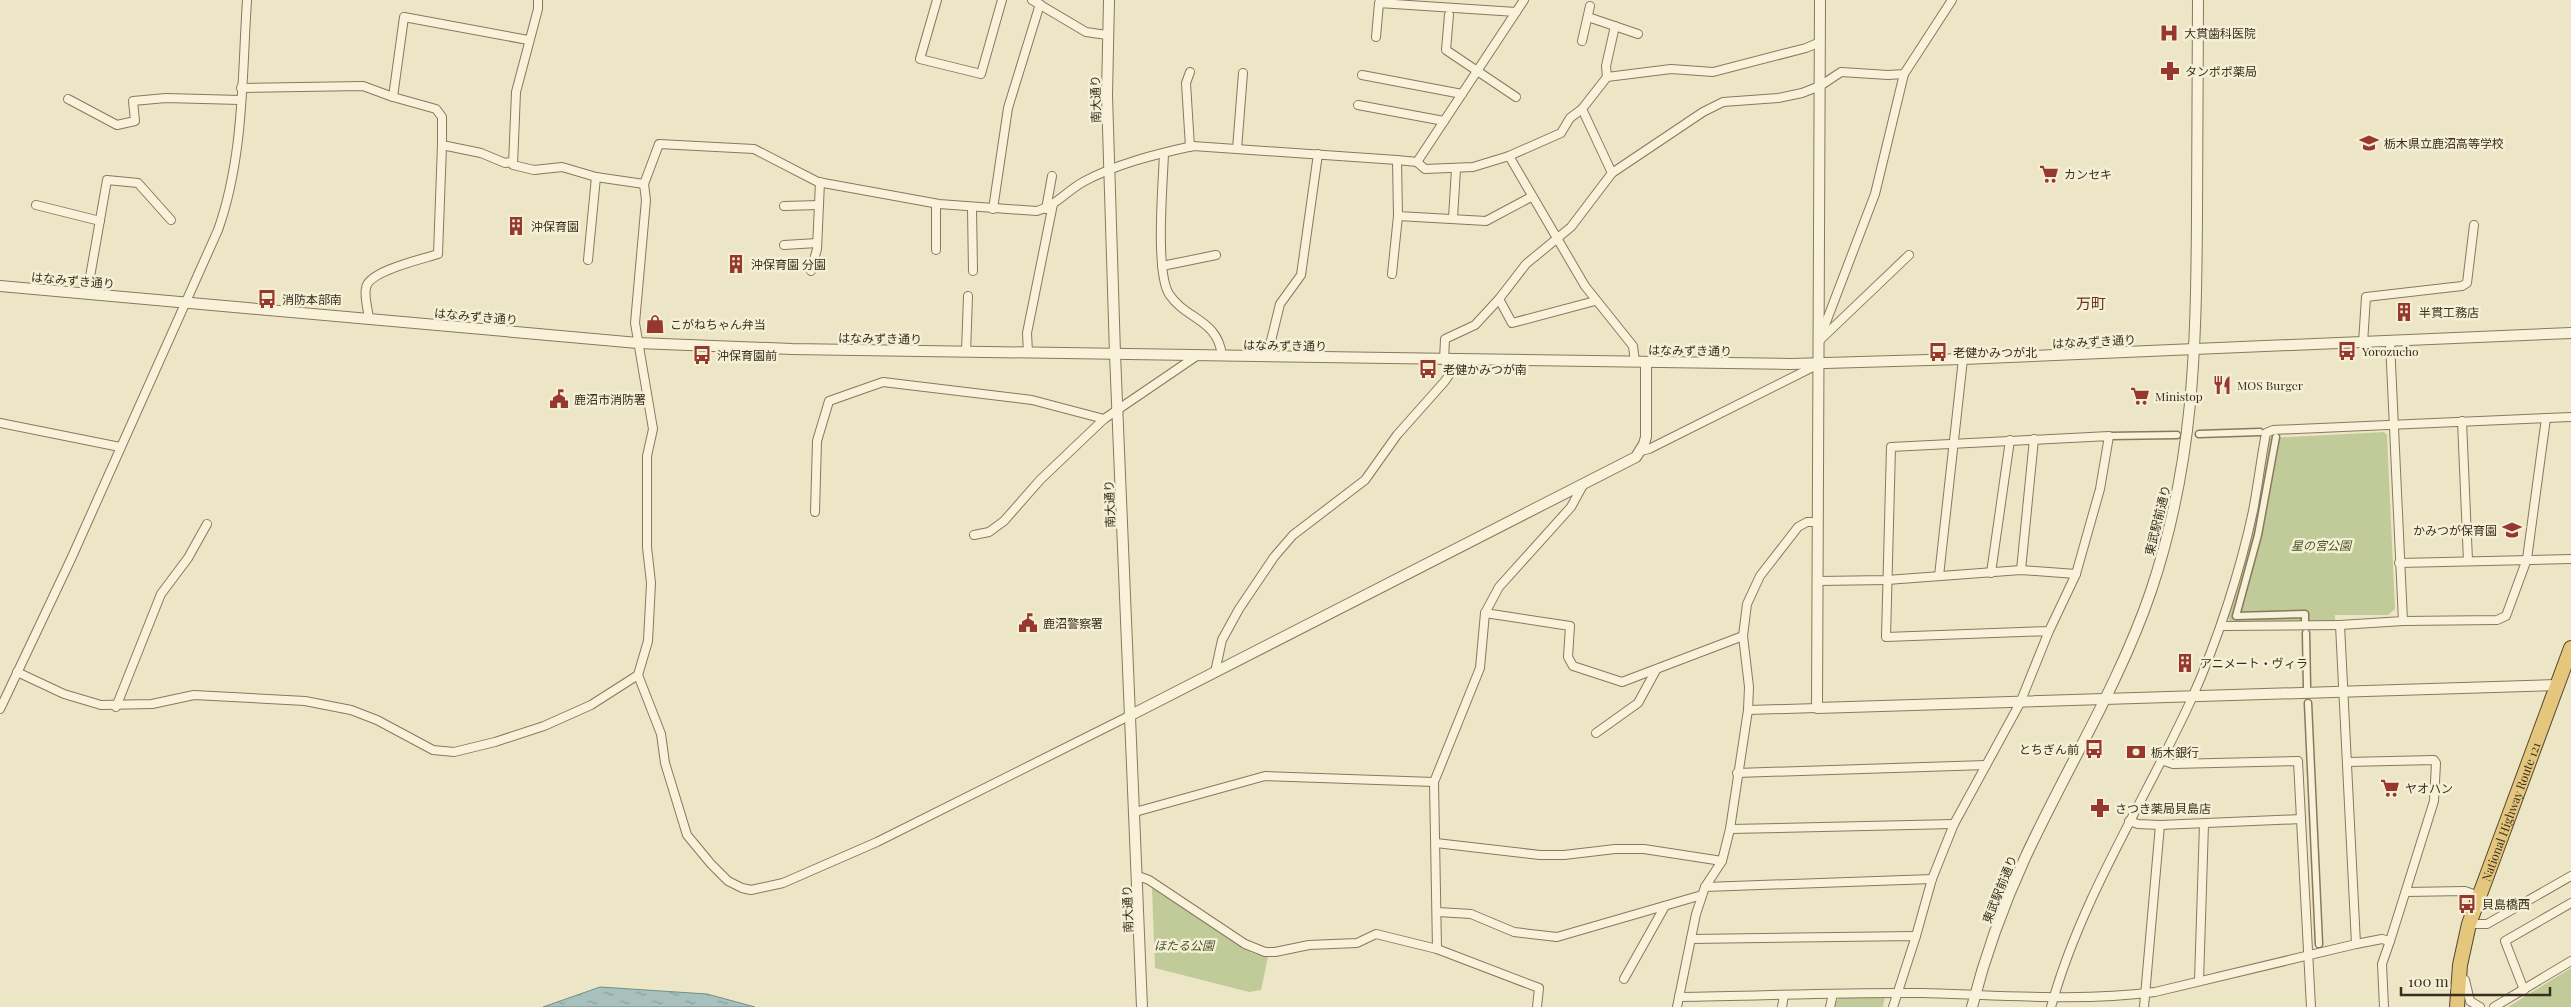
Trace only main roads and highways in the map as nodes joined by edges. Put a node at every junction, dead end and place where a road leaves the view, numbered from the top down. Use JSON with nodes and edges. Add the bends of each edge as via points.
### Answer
{"nodes":[{"id":1,"x":2571,"y":648,"type":"edge"},
{"id":2,"x":2568,"y":668,"type":"edge"},
{"id":3,"x":2456,"y":1007,"type":"edge"}],
"edges":[{"from":1,"to":2,"type":"highway","name":"National Highway Route 121"},
{"from":2,"to":3,"type":"highway","name":"National Highway Route 121","via":[[2557,685],[2479,896],[2464,943]]}]}
